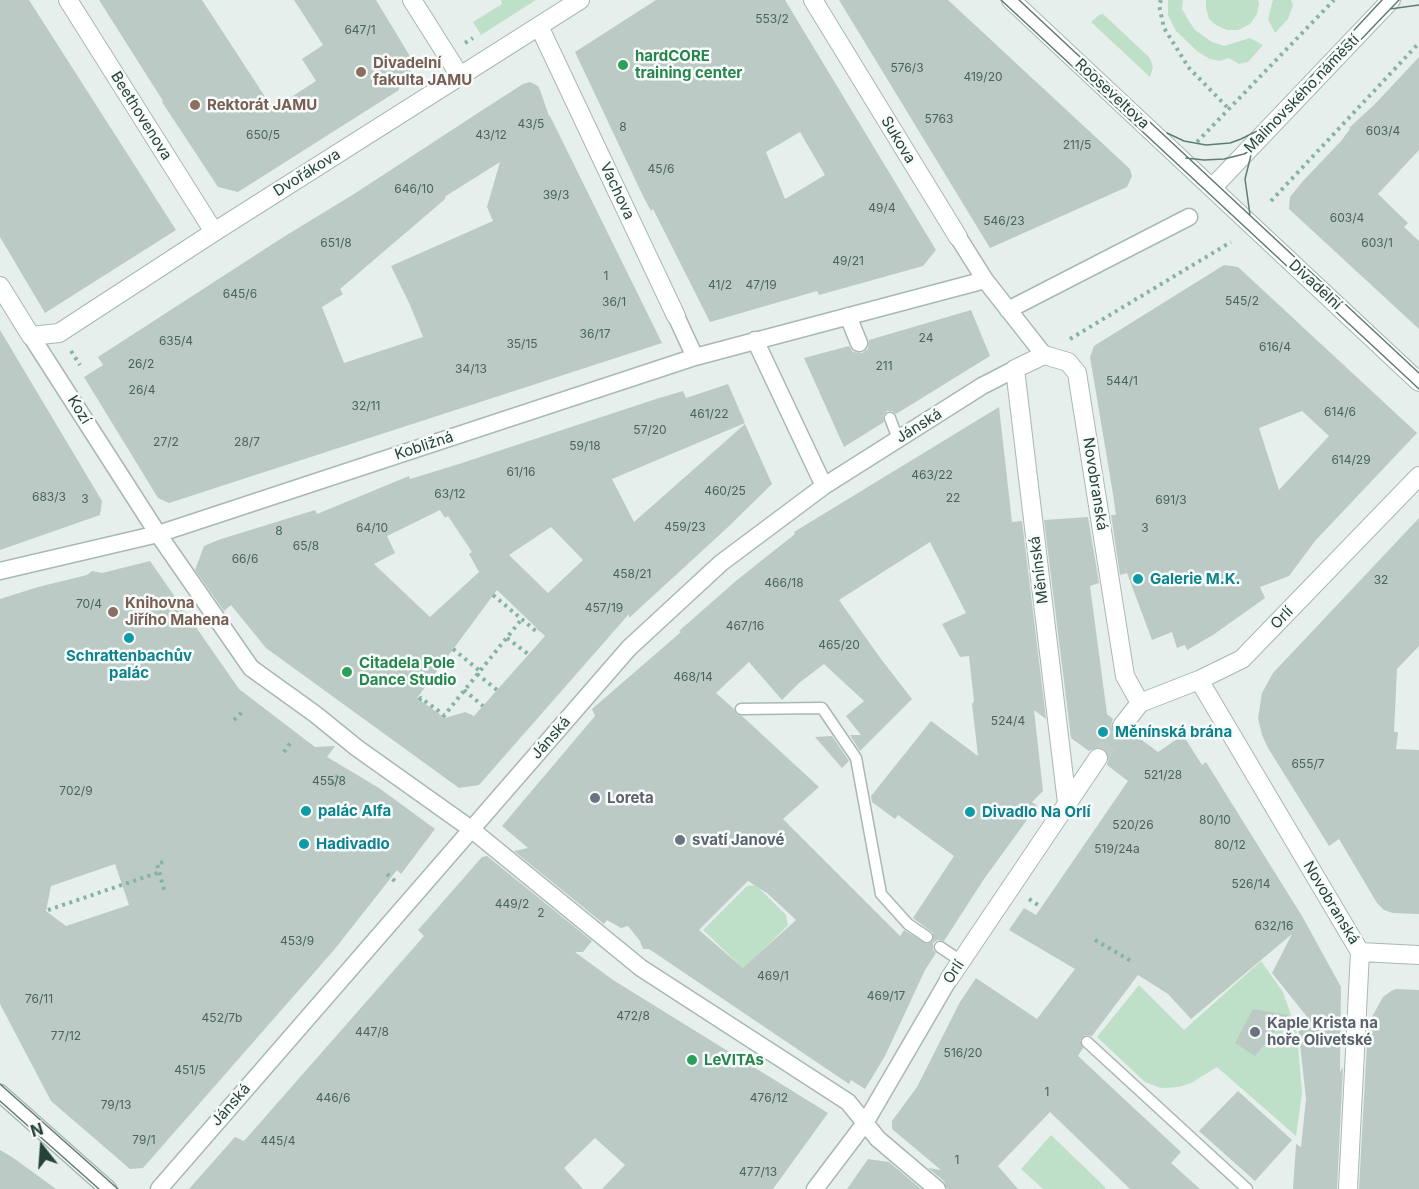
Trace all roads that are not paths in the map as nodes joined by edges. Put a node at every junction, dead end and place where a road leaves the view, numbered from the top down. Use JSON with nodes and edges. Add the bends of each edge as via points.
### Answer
{"nodes":[{"id":1,"x":68,"y":0,"type":"edge"},
{"id":2,"x":412,"y":0,"type":"edge"},
{"id":3,"x":580,"y":0,"type":"edge"},
{"id":4,"x":813,"y":0,"type":"edge"},
{"id":5,"x":1011,"y":0,"type":"edge"},
{"id":6,"x":1391,"y":0,"type":"edge"},
{"id":7,"x":539,"y":26,"type":"junction"},
{"id":8,"x":460,"y":76,"type":"junction"},
{"id":9,"x":1212,"y":188,"type":"junction"},
{"id":10,"x":1189,"y":217,"type":"dead end"},
{"id":11,"x":214,"y":232,"type":"junction"},
{"id":12,"x":957,"y":237,"type":"joint"},
{"id":13,"x":985,"y":280,"type":"junction"},
{"id":14,"x":0,"y":286,"type":"edge"},
{"id":15,"x":1008,"y":310,"type":"junction"},
{"id":16,"x":676,"y":316,"type":"joint"},
{"id":17,"x":848,"y":316,"type":"junction"},
{"id":18,"x":31,"y":336,"type":"junction"},
{"id":19,"x":755,"y":340,"type":"junction"},
{"id":20,"x":859,"y":343,"type":"dead end"},
{"id":21,"x":1044,"y":355,"type":"junction"},
{"id":22,"x":695,"y":357,"type":"junction"},
{"id":23,"x":1015,"y":369,"type":"junction"},
{"id":24,"x":1419,"y":382,"type":"edge"},
{"id":25,"x":890,"y":418,"type":"dead end"},
{"id":26,"x":898,"y":439,"type":"junction"},
{"id":27,"x":1419,"y":476,"type":"edge"},
{"id":28,"x":824,"y":486,"type":"junction"},
{"id":29,"x":158,"y":534,"type":"junction"},
{"id":30,"x":0,"y":571,"type":"edge"},
{"id":31,"x":1199,"y":680,"type":"junction"},
{"id":32,"x":1140,"y":703,"type":"junction"},
{"id":33,"x":741,"y":709,"type":"dead end"},
{"id":34,"x":1122,"y":726,"type":"tunnel mouth"},
{"id":35,"x":1098,"y":758,"type":"tunnel mouth"},
{"id":36,"x":1067,"y":803,"type":"junction"},
{"id":37,"x":471,"y":829,"type":"junction"},
{"id":38,"x":927,"y":938,"type":"dead end"},
{"id":39,"x":940,"y":947,"type":"dead end"},
{"id":40,"x":1360,"y":952,"type":"junction"},
{"id":41,"x":1419,"y":955,"type":"edge"},
{"id":42,"x":961,"y":961,"type":"junction"},
{"id":43,"x":949,"y":979,"type":"joint"},
{"id":44,"x":1087,"y":1042,"type":"dead end"},
{"id":45,"x":1,"y":1093,"type":"edge"},
{"id":46,"x":865,"y":1123,"type":"junction"},
{"id":47,"x":108,"y":1189,"type":"edge"},
{"id":48,"x":159,"y":1189,"type":"edge"},
{"id":49,"x":815,"y":1189,"type":"edge"},
{"id":50,"x":937,"y":1189,"type":"edge"},
{"id":51,"x":1247,"y":1189,"type":"edge"},
{"id":52,"x":1348,"y":1189,"type":"edge"}],
"edges":[{"from":1,"to":11,"type":"street","name":"Beethovenova"},
{"from":2,"to":8,"type":"street"},
{"from":3,"to":7,"type":"street","name":"Dvořákova"},
{"from":4,"to":12,"type":"street","name":"Sukova"},
{"from":5,"to":9,"type":"street","name":"Rooseveltova"},
{"from":6,"to":9,"type":"street","name":"Malinovského náměstí"},
{"from":7,"to":8,"type":"street","name":"Dvořákova"},
{"from":7,"to":16,"type":"street","name":"Vachova"},
{"from":8,"to":11,"type":"street","name":"Dvořákova"},
{"from":9,"to":24,"type":"street","name":"Divadelní"},
{"from":10,"to":15,"type":"street"},
{"from":11,"to":18,"type":"street","name":"Dvořákova","via":[[59,333]]},
{"from":12,"to":13,"type":"street","name":"Sukova"},
{"from":13,"to":15,"type":"street"},
{"from":13,"to":17,"type":"street","name":"Kobližná"},
{"from":14,"to":18,"type":"street","name":"Kozí"},
{"from":15,"to":21,"type":"street"},
{"from":16,"to":22,"type":"street","name":"Vachova"},
{"from":17,"to":19,"type":"street","name":"Kobližná"},
{"from":17,"to":20,"type":"street"},
{"from":18,"to":29,"type":"street","name":"Kozí"},
{"from":19,"to":22,"type":"street","name":"Kobližná"},
{"from":19,"to":28,"type":"street"},
{"from":21,"to":23,"type":"street"},
{"from":21,"to":32,"type":"street","name":"Novobranská","via":[[1068,362],[1077,373],[1125,676]]},
{"from":22,"to":29,"type":"street","name":"Kobližná"},
{"from":23,"to":26,"type":"street","name":"Jánská"},
{"from":23,"to":36,"type":"street","name":"Měnínská"},
{"from":25,"to":26,"type":"lane"},
{"from":26,"to":28,"type":"street","name":"Jánská"},
{"from":27,"to":31,"type":"street","name":"Orlí","via":[[1242,659]]},
{"from":28,"to":37,"type":"street","name":"Jánská","via":[[722,562],[629,648]]},
{"from":29,"to":30,"type":"street","name":"Kobližná"},
{"from":29,"to":37,"type":"street","name":"Kozí","via":[[251,668]]},
{"from":31,"to":32,"type":"street","name":"Orlí"},
{"from":31,"to":40,"type":"street","name":"Novobranská"},
{"from":32,"to":34,"type":"street"},
{"from":33,"to":38,"type":"lane","via":[[822,708],[856,758],[881,894],[908,924]]},
{"from":35,"to":36,"type":"street","name":"Orlí"},
{"from":36,"to":42,"type":"street","name":"Orlí"},
{"from":37,"to":46,"type":"street","name":"Kozí","via":[[640,968],[848,1102]]},
{"from":37,"to":48,"type":"street","name":"Jánská"},
{"from":39,"to":42,"type":"lane"},
{"from":40,"to":41,"type":"street"},
{"from":40,"to":52,"type":"street","name":"Novobranská"},
{"from":42,"to":43,"type":"street","name":"Orlí"},
{"from":43,"to":46,"type":"street","name":"Orlí"},
{"from":44,"to":51,"type":"lane"},
{"from":45,"to":47,"type":"street"},
{"from":46,"to":49,"type":"street","name":"Orlí"},
{"from":46,"to":50,"type":"street","name":"Kozí"}]}
